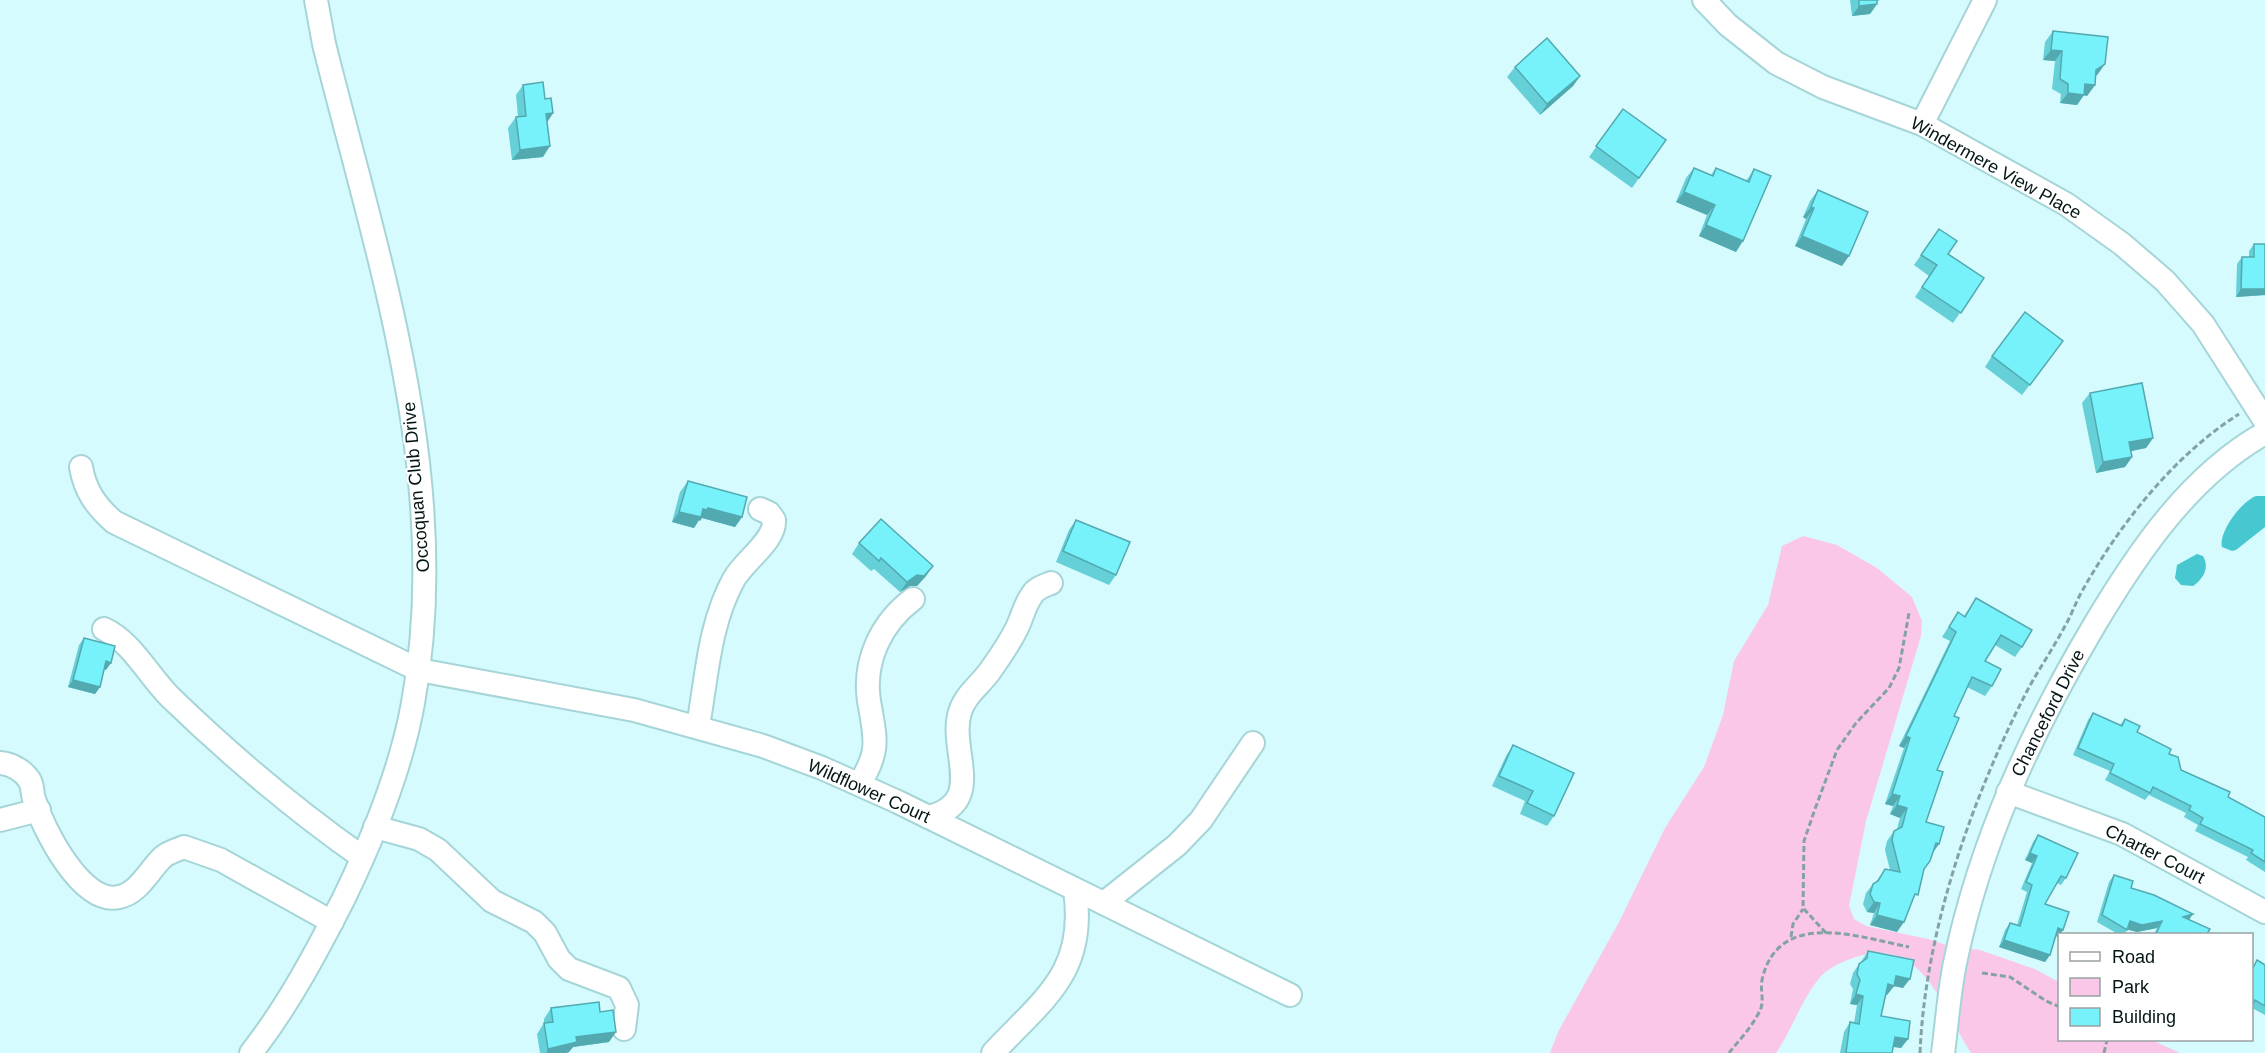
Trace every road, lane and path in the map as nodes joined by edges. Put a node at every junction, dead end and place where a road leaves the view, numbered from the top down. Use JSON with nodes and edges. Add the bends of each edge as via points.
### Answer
{"nodes":[{"id":1,"x":316,"y":0,"type":"edge"},
{"id":2,"x":1704,"y":0,"type":"edge"},
{"id":3,"x":1984,"y":0,"type":"edge"},
{"id":4,"x":1922,"y":124,"type":"junction"},
{"id":5,"x":2265,"y":421,"type":"edge"},
{"id":6,"x":2265,"y":433,"type":"edge"},
{"id":7,"x":81,"y":467,"type":"dead end"},
{"id":8,"x":760,"y":510,"type":"dead end"},
{"id":9,"x":1051,"y":583,"type":"dead end"},
{"id":10,"x":913,"y":599,"type":"dead end"},
{"id":11,"x":1909,"y":613,"type":"dead end"},
{"id":12,"x":104,"y":629,"type":"dead end"},
{"id":13,"x":418,"y":670,"type":"junction"},
{"id":14,"x":698,"y":726,"type":"junction"},
{"id":15,"x":1253,"y":743,"type":"dead end"},
{"id":16,"x":0,"y":763,"type":"edge"},
{"id":17,"x":859,"y":784,"type":"junction"},
{"id":18,"x":2008,"y":792,"type":"junction"},
{"id":19,"x":39,"y":810,"type":"junction"},
{"id":20,"x":928,"y":817,"type":"junction"},
{"id":21,"x":0,"y":820,"type":"edge"},
{"id":22,"x":375,"y":827,"type":"junction"},
{"id":23,"x":362,"y":857,"type":"junction"},
{"id":24,"x":1076,"y":890,"type":"junction"},
{"id":25,"x":1104,"y":903,"type":"junction"},
{"id":26,"x":1803,"y":908,"type":"junction"},
{"id":27,"x":2265,"y":912,"type":"edge"},
{"id":28,"x":332,"y":922,"type":"junction"},
{"id":29,"x":1826,"y":933,"type":"junction"},
{"id":30,"x":1791,"y":937,"type":"junction"},
{"id":31,"x":1909,"y":947,"type":"dead end"},
{"id":32,"x":1982,"y":973,"type":"dead end"},
{"id":33,"x":1290,"y":995,"type":"dead end"},
{"id":34,"x":2058,"y":1006,"type":"edge"},
{"id":35,"x":624,"y":1029,"type":"dead end"},
{"id":36,"x":251,"y":1053,"type":"edge"},
{"id":37,"x":993,"y":1053,"type":"edge"},
{"id":38,"x":1729,"y":1053,"type":"edge"},
{"id":39,"x":1943,"y":1053,"type":"edge"}],
"edges":[{"from":1,"to":13,"type":"street","name":"Occoquan Club Drive","via":[[409,396],[424,538],[424,622]]},
{"from":2,"to":4,"type":"street","name":"Windermere View Place","via":[[1728,25],[1776,63],[1823,87]]},
{"from":3,"to":4,"type":"street"},
{"from":4,"to":5,"type":"street","name":"Windermere View Place","via":[[2066,204],[2122,244],[2164,281],[2203,324]]},
{"from":6,"to":18,"type":"street","name":"Chanceford Drive","via":[[2237,449],[2187,496],[2145,548],[2112,596],[2042,716]]},
{"from":7,"to":13,"type":"street","name":"Wildflower Court","via":[[90,495],[114,522]]},
{"from":8,"to":14,"type":"street","via":[[774,520],[772,535],[736,576],[723,599],[715,621]]},
{"from":9,"to":20,"type":"street","via":[[1032,594],[1005,651],[967,697],[957,727],[963,778],[960,793],[952,806]]},
{"from":10,"to":17,"type":"street","via":[[891,619],[871,659],[869,701],[876,737],[868,770]]},
{"from":11,"to":26,"type":"path","via":[[1899,668],[1889,688],[1856,723],[1838,750],[1815,809],[1804,841]]},
{"from":12,"to":23,"type":"street","via":[[118,636],[169,696],[238,758]]},
{"from":13,"to":14,"type":"street","name":"Wildflower Court","via":[[634,710]]},
{"from":13,"to":22,"type":"street","name":"Occoquan Club Drive","via":[[398,767]]},
{"from":14,"to":17,"type":"street","name":"Wildflower Court","via":[[763,746]]},
{"from":15,"to":25,"type":"street","via":[[1201,820],[1177,845]]},
{"from":16,"to":19,"type":"street","via":[[21,770],[32,783]]},
{"from":17,"to":20,"type":"street","name":"Wildflower Court"},
{"from":18,"to":27,"type":"street","name":"Charter Court","via":[[2122,834]]},
{"from":18,"to":39,"type":"street","name":"Chanceford Drive","via":[[1982,864],[1955,963]]},
{"from":19,"to":21,"type":"street"},
{"from":19,"to":28,"type":"street","via":[[76,879],[94,894],[118,898],[134,891],[165,856],[184,847],[221,860]]},
{"from":20,"to":24,"type":"street","name":"Wildflower Court"},
{"from":22,"to":23,"type":"street","name":"Occoquan Club Drive"},
{"from":22,"to":35,"type":"street","via":[[397,831],[438,850],[492,901],[534,922],[569,969],[619,988],[627,1005]]},
{"from":23,"to":28,"type":"street","name":"Occoquan Club Drive"},
{"from":24,"to":25,"type":"street","name":"Wildflower Court"},
{"from":24,"to":37,"type":"street","via":[[1077,934],[1064,975]]},
{"from":25,"to":33,"type":"street","name":"Wildflower Court"},
{"from":26,"to":29,"type":"path"},
{"from":26,"to":30,"type":"path","via":[[1793,924]]},
{"from":28,"to":36,"type":"street","name":"Occoquan Club Drive"},
{"from":29,"to":30,"type":"path"},
{"from":29,"to":31,"type":"path"},
{"from":30,"to":38,"type":"path","via":[[1771,960],[1762,980],[1762,1006]]},
{"from":32,"to":34,"type":"path","via":[[2010,977]]}]}
